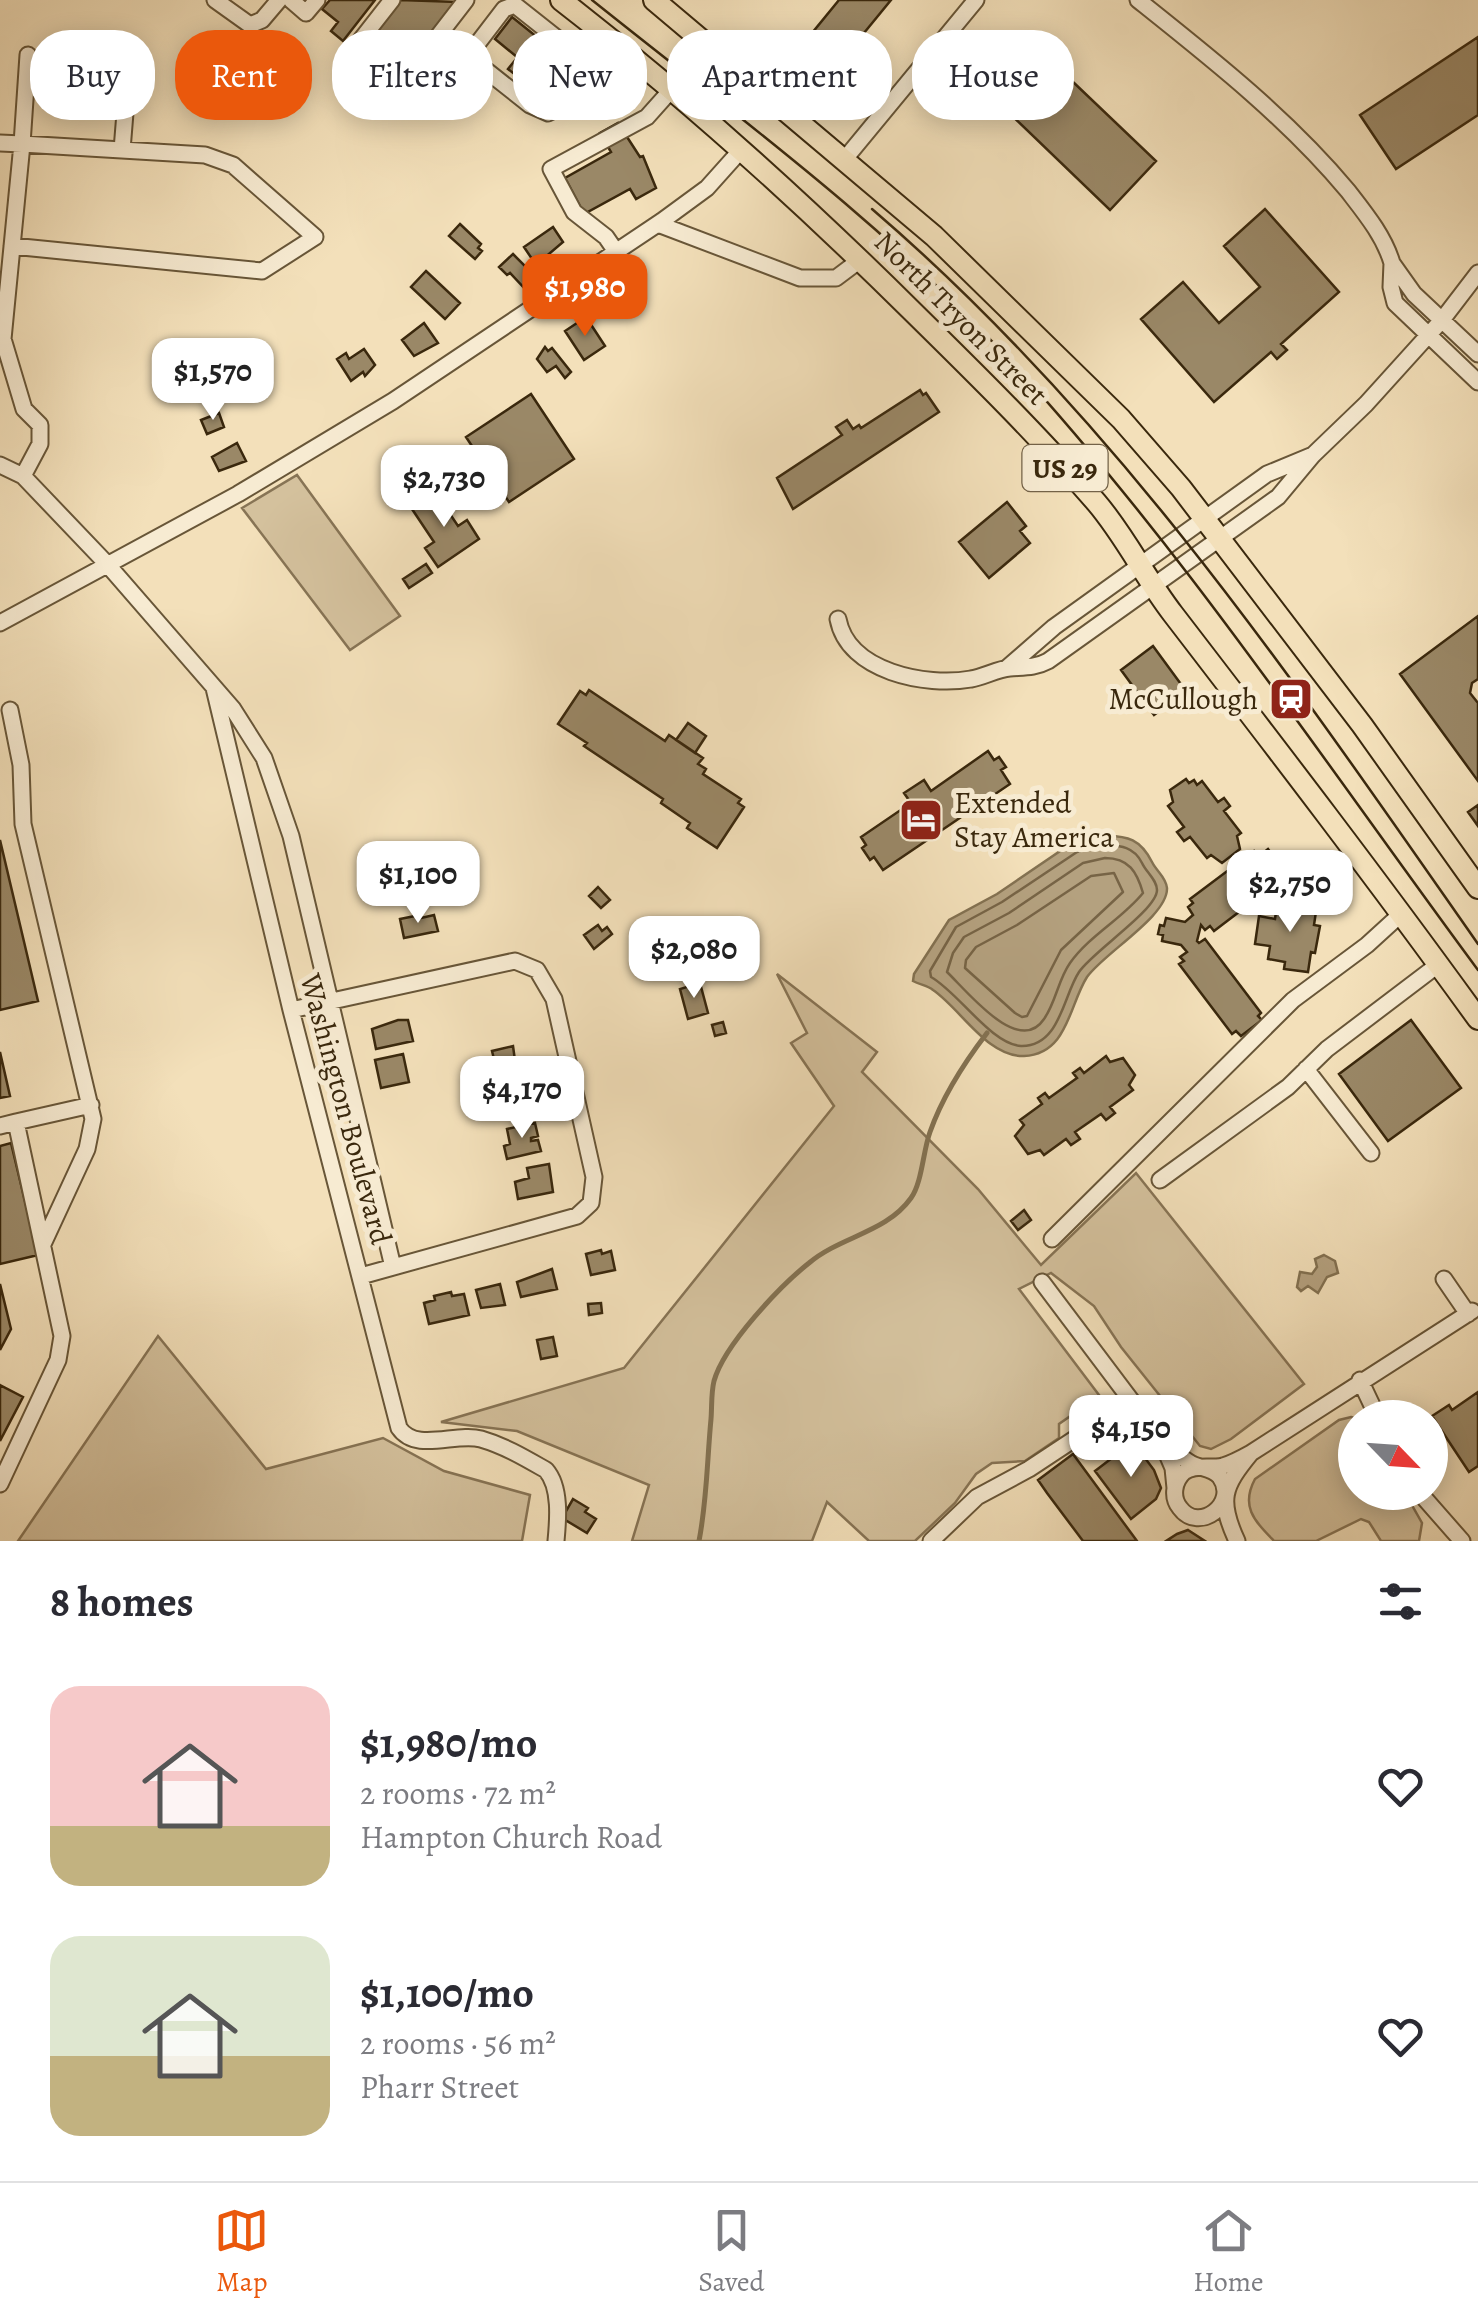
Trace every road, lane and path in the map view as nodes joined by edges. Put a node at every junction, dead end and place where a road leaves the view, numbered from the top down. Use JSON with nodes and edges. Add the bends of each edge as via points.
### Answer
{"nodes":[{"id":1,"x":215,"y":0,"type":"edge"},
{"id":2,"x":278,"y":0,"type":"edge"},
{"id":3,"x":290,"y":0,"type":"edge"},
{"id":4,"x":316,"y":0,"type":"edge"},
{"id":5,"x":392,"y":0,"type":"edge"},
{"id":6,"x":466,"y":0,"type":"edge"},
{"id":7,"x":562,"y":0,"type":"edge"},
{"id":8,"x":654,"y":0,"type":"edge"},
{"id":9,"x":976,"y":0,"type":"edge"},
{"id":10,"x":1138,"y":0,"type":"edge"},
{"id":11,"x":529,"y":6,"type":"edge"},
{"id":12,"x":554,"y":30,"type":"edge"},
{"id":13,"x":601,"y":30,"type":"edge"},
{"id":14,"x":28,"y":55,"type":"dead end"},
{"id":15,"x":647,"y":68,"type":"edge"},
{"id":16,"x":667,"y":85,"type":"edge"},
{"id":17,"x":513,"y":92,"type":"edge"},
{"id":18,"x":667,"y":95,"type":"edge"},
{"id":19,"x":124,"y":120,"type":"edge"},
{"id":20,"x":708,"y":120,"type":"edge"},
{"id":21,"x":0,"y":144,"type":"edge"},
{"id":22,"x":22,"y":144,"type":"junction"},
{"id":23,"x":122,"y":150,"type":"junction"},
{"id":24,"x":742,"y":150,"type":"junction"},
{"id":25,"x":844,"y":160,"type":"junction"},
{"id":26,"x":658,"y":224,"type":"junction"},
{"id":27,"x":12,"y":246,"type":"junction"},
{"id":28,"x":617,"y":253,"type":"junction"},
{"id":29,"x":860,"y":260,"type":"junction"},
{"id":30,"x":1392,"y":263,"type":"junction"},
{"id":31,"x":1478,"y":273,"type":"edge"},
{"id":32,"x":1442,"y":320,"type":"junction"},
{"id":33,"x":1428,"y":337,"type":"junction"},
{"id":34,"x":1478,"y":354,"type":"edge"},
{"id":35,"x":1478,"y":382,"type":"edge"},
{"id":36,"x":1312,"y":455,"type":"junction"},
{"id":37,"x":0,"y":464,"type":"edge"},
{"id":38,"x":23,"y":476,"type":"junction"},
{"id":39,"x":1205,"y":519,"type":"junction"},
{"id":40,"x":1220,"y":538,"type":"junction"},
{"id":41,"x":1140,"y":563,"type":"junction"},
{"id":42,"x":107,"y":564,"type":"junction"},
{"id":43,"x":1154,"y":585,"type":"junction"},
{"id":44,"x":838,"y":618,"type":"dead end"},
{"id":45,"x":0,"y":623,"type":"edge"},
{"id":46,"x":1006,"y":668,"type":"junction"},
{"id":47,"x":214,"y":688,"type":"junction"},
{"id":48,"x":10,"y":710,"type":"dead end"},
{"id":49,"x":1478,"y":888,"type":"edge"},
{"id":50,"x":1401,"y":914,"type":"junction"},
{"id":51,"x":1439,"y":964,"type":"junction"},
{"id":52,"x":330,"y":1002,"type":"junction"},
{"id":53,"x":291,"y":1010,"type":"junction"},
{"id":54,"x":1478,"y":1019,"type":"edge"},
{"id":55,"x":1306,"y":1069,"type":"junction"},
{"id":56,"x":91,"y":1106,"type":"junction"},
{"id":57,"x":8,"y":1124,"type":"edge"},
{"id":58,"x":1371,"y":1153,"type":"dead end"},
{"id":59,"x":1160,"y":1180,"type":"dead end"},
{"id":60,"x":1052,"y":1239,"type":"dead end"},
{"id":61,"x":43,"y":1244,"type":"junction"},
{"id":62,"x":393,"y":1268,"type":"junction"},
{"id":63,"x":361,"y":1276,"type":"junction"},
{"id":64,"x":1444,"y":1278,"type":"dead end"},
{"id":65,"x":1042,"y":1282,"type":"dead end"},
{"id":66,"x":1474,"y":1310,"type":"edge"},
{"id":67,"x":1360,"y":1380,"type":"junction"},
{"id":68,"x":1369,"y":1400,"type":"edge"},
{"id":69,"x":1132,"y":1401,"type":"junction"},
{"id":70,"x":1161,"y":1440,"type":"junction"},
{"id":71,"x":1252,"y":1453,"type":"junction"},
{"id":72,"x":1202,"y":1467,"type":"junction"},
{"id":73,"x":0,"y":1484,"type":"edge"},
{"id":74,"x":1175,"y":1488,"type":"junction"},
{"id":75,"x":1225,"y":1495,"type":"junction"},
{"id":76,"x":1433,"y":1510,"type":"edge"},
{"id":77,"x":1195,"y":1517,"type":"junction"},
{"id":78,"x":1454,"y":1538,"type":"edge"},
{"id":79,"x":556,"y":1541,"type":"edge"},
{"id":80,"x":931,"y":1541,"type":"edge"},
{"id":81,"x":1236,"y":1541,"type":"edge"}],
"edges":[{"from":1,"to":2,"type":"street","via":[[250,25]]},
{"from":3,"to":4,"type":"street","via":[[306,13]]},
{"from":5,"to":6,"type":"street","via":[[356,46],[402,83]]},
{"from":7,"to":13,"type":"main road","name":"North Tryon Street","number":"US 29"},
{"from":8,"to":25,"type":"main road","name":"North Tryon Street","number":"US 29"},
{"from":9,"to":25,"type":"street"},
{"from":10,"to":30,"type":"street","via":[[1304,141],[1368,217]]},
{"from":11,"to":12,"type":"street"},
{"from":11,"to":17,"type":"street","via":[[504,9],[468,56]]},
{"from":14,"to":22,"type":"street"},
{"from":15,"to":16,"type":"main road","name":"North Tryon Street","number":"US 29"},
{"from":18,"to":28,"type":"street","via":[[648,117],[551,170],[574,212]]},
{"from":19,"to":23,"type":"street"},
{"from":20,"to":24,"type":"main road","name":"North Tryon Street","number":"US 29"},
{"from":21,"to":22,"type":"street"},
{"from":22,"to":23,"type":"street"},
{"from":22,"to":27,"type":"street"},
{"from":23,"to":27,"type":"street","via":[[205,155],[233,165],[315,237],[262,271]]},
{"from":24,"to":26,"type":"street","via":[[708,188]]},
{"from":24,"to":29,"type":"main road","name":"North Tryon Street","number":"US 29"},
{"from":25,"to":39,"type":"main road","name":"North Tryon Street","number":"US 29","via":[[1069,365]]},
{"from":26,"to":28,"type":"street"},
{"from":26,"to":29,"type":"street","via":[[800,278],[836,278]]},
{"from":27,"to":38,"type":"street","via":[[3,340],[24,409],[40,426],[40,444]]},
{"from":28,"to":42,"type":"street","via":[[317,449]]},
{"from":29,"to":41,"type":"main road","name":"North Tryon Street","number":"US 29","via":[[1075,478]]},
{"from":30,"to":32,"type":"street"},
{"from":30,"to":33,"type":"street","via":[[1393,298]]},
{"from":31,"to":32,"type":"street"},
{"from":32,"to":33,"type":"street"},
{"from":32,"to":34,"type":"street"},
{"from":33,"to":35,"type":"street"},
{"from":33,"to":36,"type":"street"},
{"from":36,"to":39,"type":"street","via":[[1277,468]]},
{"from":36,"to":40,"type":"street","via":[[1278,497]]},
{"from":37,"to":38,"type":"street","name":"Washington Boulevard"},
{"from":38,"to":42,"type":"street","name":"Washington Boulevard"},
{"from":39,"to":40,"type":"main road","name":"North Tryon Street","number":"US 29"},
{"from":39,"to":41,"type":"street"},
{"from":40,"to":43,"type":"street"},
{"from":40,"to":49,"type":"main road","name":"North Tryon Street","number":"US 29"},
{"from":41,"to":43,"type":"main road","name":"North Tryon Street","number":"US 29"},
{"from":41,"to":46,"type":"street"},
{"from":42,"to":45,"type":"street"},
{"from":42,"to":47,"type":"street","name":"Washington Boulevard"},
{"from":43,"to":46,"type":"street","via":[[1048,661]]},
{"from":43,"to":50,"type":"main road","name":"North Tryon Street","number":"US 29"},
{"from":44,"to":46,"type":"street","via":[[858,653],[892,671],[949,681]]},
{"from":47,"to":52,"type":"street","name":"Washington Boulevard","via":[[252,736],[283,807]]},
{"from":47,"to":53,"type":"street","name":"Washington Boulevard"},
{"from":48,"to":56,"type":"street","via":[[23,824]]},
{"from":50,"to":51,"type":"main road","name":"North Tryon Street","number":"US 29"},
{"from":50,"to":60,"type":"street","via":[[1294,1000]]},
{"from":51,"to":54,"type":"main road","name":"North Tryon Street","number":"US 29"},
{"from":51,"to":55,"type":"street"},
{"from":52,"to":53,"type":"street"},
{"from":52,"to":62,"type":"street","name":"Washington Boulevard"},
{"from":52,"to":62,"type":"street","via":[[508,961],[527,964],[546,982],[564,1032],[594,1177],[591,1202],[578,1216]]},
{"from":53,"to":63,"type":"street","name":"Washington Boulevard"},
{"from":55,"to":58,"type":"street"},
{"from":55,"to":59,"type":"street"},
{"from":56,"to":57,"type":"street"},
{"from":56,"to":61,"type":"street","via":[[87,1149]]},
{"from":57,"to":61,"type":"street"},
{"from":61,"to":73,"type":"street","via":[[61,1348]]},
{"from":62,"to":63,"type":"street"},
{"from":63,"to":79,"type":"street","name":"Washington Boulevard","via":[[403,1434],[415,1440],[483,1440],[546,1470],[556,1502]]},
{"from":64,"to":66,"type":"street"},
{"from":65,"to":69,"type":"street"},
{"from":66,"to":67,"type":"street"},
{"from":67,"to":68,"type":"street"},
{"from":67,"to":71,"type":"street"},
{"from":69,"to":70,"type":"street"},
{"from":69,"to":80,"type":"street","via":[[977,1498]]},
{"from":70,"to":72,"type":"street"},
{"from":70,"to":74,"type":"street"},
{"from":71,"to":72,"type":"street"},
{"from":71,"to":75,"type":"street"},
{"from":72,"to":74,"type":"street","via":[[1187,1470]]},
{"from":72,"to":75,"type":"street","via":[[1220,1477]]},
{"from":74,"to":77,"type":"street","via":[[1180,1508]]},
{"from":75,"to":77,"type":"street","via":[[1215,1512]]},
{"from":75,"to":81,"type":"street"},
{"from":76,"to":78,"type":"street"},
{"from":77,"to":81,"type":"street"}]}
